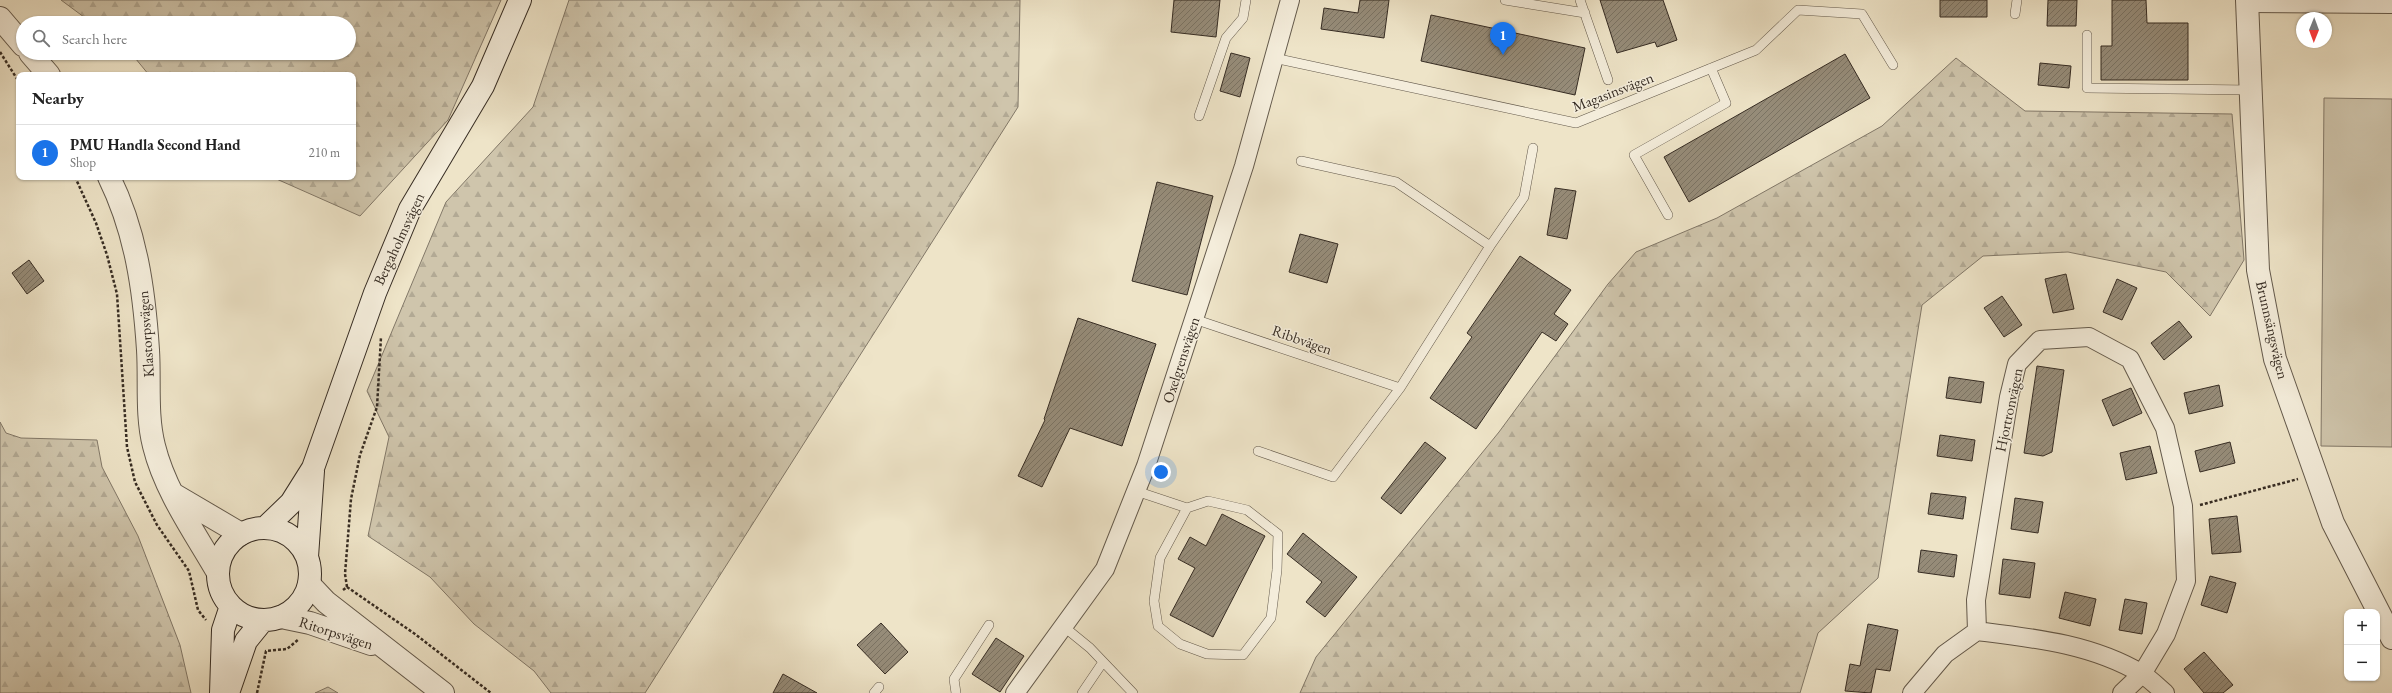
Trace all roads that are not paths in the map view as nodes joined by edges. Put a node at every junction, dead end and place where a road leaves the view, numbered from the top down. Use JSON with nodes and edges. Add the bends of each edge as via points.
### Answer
{"nodes":[{"id":1,"x":520,"y":0,"type":"edge"},
{"id":2,"x":1246,"y":0,"type":"edge"},
{"id":3,"x":1290,"y":0,"type":"edge"},
{"id":4,"x":1505,"y":0,"type":"edge"},
{"id":5,"x":1580,"y":0,"type":"edge"},
{"id":6,"x":2017,"y":0,"type":"edge"},
{"id":7,"x":2247,"y":1,"type":"edge"},
{"id":8,"x":2392,"y":4,"type":"edge"},
{"id":9,"x":1585,"y":13,"type":"junction"},
{"id":10,"x":2015,"y":14,"type":"dead end"},
{"id":11,"x":0,"y":18,"type":"edge"},
{"id":12,"x":2087,"y":35,"type":"dead end"},
{"id":13,"x":16,"y":37,"type":"edge"},
{"id":14,"x":1274,"y":58,"type":"junction"},
{"id":15,"x":36,"y":60,"type":"edge"},
{"id":16,"x":1893,"y":65,"type":"dead end"},
{"id":17,"x":1711,"y":68,"type":"junction"},
{"id":18,"x":46,"y":72,"type":"edge"},
{"id":19,"x":1608,"y":80,"type":"dead end"},
{"id":20,"x":2250,"y":90,"type":"junction"},
{"id":21,"x":1199,"y":116,"type":"dead end"},
{"id":22,"x":1533,"y":148,"type":"dead end"},
{"id":23,"x":1301,"y":161,"type":"dead end"},
{"id":24,"x":110,"y":180,"type":"edge"},
{"id":25,"x":1668,"y":215,"type":"dead end"},
{"id":26,"x":1490,"y":246,"type":"junction"},
{"id":27,"x":1194,"y":318,"type":"junction"},
{"id":28,"x":1400,"y":388,"type":"junction"},
{"id":29,"x":1258,"y":451,"type":"dead end"},
{"id":30,"x":313,"y":468,"type":"junction"},
{"id":31,"x":1136,"y":491,"type":"junction"},
{"id":32,"x":172,"y":493,"type":"junction"},
{"id":33,"x":1187,"y":508,"type":"junction"},
{"id":34,"x":265,"y":528,"type":"junction"},
{"id":35,"x":241,"y":534,"type":"junction"},
{"id":36,"x":307,"y":557,"type":"junction"},
{"id":37,"x":218,"y":572,"type":"junction"},
{"id":38,"x":309,"y":584,"type":"junction"},
{"id":39,"x":231,"y":606,"type":"junction"},
{"id":40,"x":272,"y":618,"type":"junction"},
{"id":41,"x":989,"y":625,"type":"dead end"},
{"id":42,"x":1063,"y":626,"type":"junction"},
{"id":43,"x":1977,"y":631,"type":"junction"},
{"id":44,"x":2392,"y":638,"type":"edge"},
{"id":45,"x":391,"y":651,"type":"junction"},
{"id":46,"x":1103,"y":662,"type":"junction"},
{"id":47,"x":2142,"y":674,"type":"junction"},
{"id":48,"x":221,"y":693,"type":"edge"},
{"id":49,"x":228,"y":693,"type":"edge"},
{"id":50,"x":443,"y":693,"type":"edge"},
{"id":51,"x":956,"y":693,"type":"edge"},
{"id":52,"x":1014,"y":693,"type":"edge"},
{"id":53,"x":1082,"y":693,"type":"edge"},
{"id":54,"x":1133,"y":693,"type":"edge"},
{"id":55,"x":1912,"y":693,"type":"edge"},
{"id":56,"x":2122,"y":693,"type":"edge"},
{"id":57,"x":2165,"y":693,"type":"edge"}],
"edges":[{"from":1,"to":30,"type":"street","name":"Bergaholmsvägen","via":[[483,86],[410,209],[374,293]]},
{"from":2,"to":21,"type":"lane","via":[[1243,18],[1226,38]]},
{"from":3,"to":14,"type":"street","name":"Oxelgrensvägen"},
{"from":4,"to":9,"type":"lane"},
{"from":5,"to":9,"type":"lane"},
{"from":6,"to":10,"type":"lane"},
{"from":7,"to":8,"type":"street"},
{"from":7,"to":20,"type":"street","name":"Brunnsängsvägen"},
{"from":9,"to":19,"type":"lane"},
{"from":11,"to":13,"type":"street"},
{"from":12,"to":20,"type":"lane","via":[[2087,88]]},
{"from":14,"to":17,"type":"lane","name":"Magasinsvägen","via":[[1576,123]]},
{"from":14,"to":27,"type":"street","name":"Oxelgrensvägen","via":[[1244,166]]},
{"from":15,"to":18,"type":"street"},
{"from":16,"to":17,"type":"lane","name":"Magasinsvägen","via":[[1862,14],[1798,10],[1756,50]]},
{"from":17,"to":25,"type":"lane","via":[[1726,103],[1634,155]]},
{"from":20,"to":44,"type":"street","name":"Brunnsängsvägen","via":[[2258,270],[2275,359],[2333,523]]},
{"from":22,"to":26,"type":"lane","via":[[1524,197]]},
{"from":23,"to":26,"type":"lane","via":[[1396,182]]},
{"from":24,"to":32,"type":"street","name":"Klastorpsvägen","via":[[121,201],[141,276],[154,446]]},
{"from":26,"to":28,"type":"lane"},
{"from":27,"to":28,"type":"lane","name":"Ribbvägen"},
{"from":27,"to":31,"type":"street","name":"Oxelgrensvägen"},
{"from":28,"to":29,"type":"lane","via":[[1333,477]]},
{"from":30,"to":34,"type":"street","name":"Bergaholmsvägen","via":[[291,503]]},
{"from":30,"to":36,"type":"street","name":"Bergaholmsvägen"},
{"from":31,"to":33,"type":"lane"},
{"from":31,"to":42,"type":"street","name":"Oxelgrensvägen","via":[[1105,569]]},
{"from":32,"to":35,"type":"street"},
{"from":32,"to":37,"type":"street","name":"Klastorpsvägen"},
{"from":33,"to":33,"type":"lane","via":[[1160,558],[1154,601],[1158,626],[1180,644],[1207,654],[1243,655],[1271,618],[1278,534],[1248,510],[1208,501]]},
{"from":34,"to":35,"type":"street","name":"Bergaholmsvägen","via":[[256,528]]},
{"from":34,"to":36,"type":"street","name":"Bergaholmsvägen","via":[[283,531],[303,549]]},
{"from":35,"to":37,"type":"street","name":"Bergaholmsvägen","via":[[226,547]]},
{"from":36,"to":38,"type":"street","name":"Bergaholmsvägen","via":[[310,566]]},
{"from":37,"to":39,"type":"street","name":"Bergaholmsvägen","via":[[221,590]]},
{"from":38,"to":40,"type":"street","name":"Bergaholmsvägen","via":[[299,604]]},
{"from":38,"to":45,"type":"street","name":"Ritorpsvägen","via":[[326,602]]},
{"from":39,"to":40,"type":"street","name":"Bergaholmsvägen","via":[[245,616]]},
{"from":39,"to":48,"type":"street","via":[[223,630]]},
{"from":40,"to":45,"type":"street","name":"Ritorpsvägen","via":[[310,623]]},
{"from":40,"to":49,"type":"street","name":"Bergaholmsvägen","via":[[246,641]]},
{"from":41,"to":51,"type":"lane","via":[[954,679]]},
{"from":42,"to":46,"type":"lane"},
{"from":42,"to":52,"type":"street","name":"Oxelgrensvägen"},
{"from":43,"to":47,"type":"street","via":[[2043,639],[2100,654]]},
{"from":43,"to":47,"type":"street","name":"Hjortronvägen","via":[[1976,600],[2009,397],[2017,364],[2040,340],[2089,337],[2130,359],[2164,428],[2183,510],[2186,581],[2166,634]]},
{"from":43,"to":55,"type":"street","via":[[1945,654]]},
{"from":45,"to":50,"type":"street","name":"Ritorpsvägen"},
{"from":46,"to":53,"type":"lane"},
{"from":46,"to":54,"type":"lane"},
{"from":47,"to":56,"type":"street","name":"Hjortronvägen"},
{"from":47,"to":57,"type":"street"}]}
